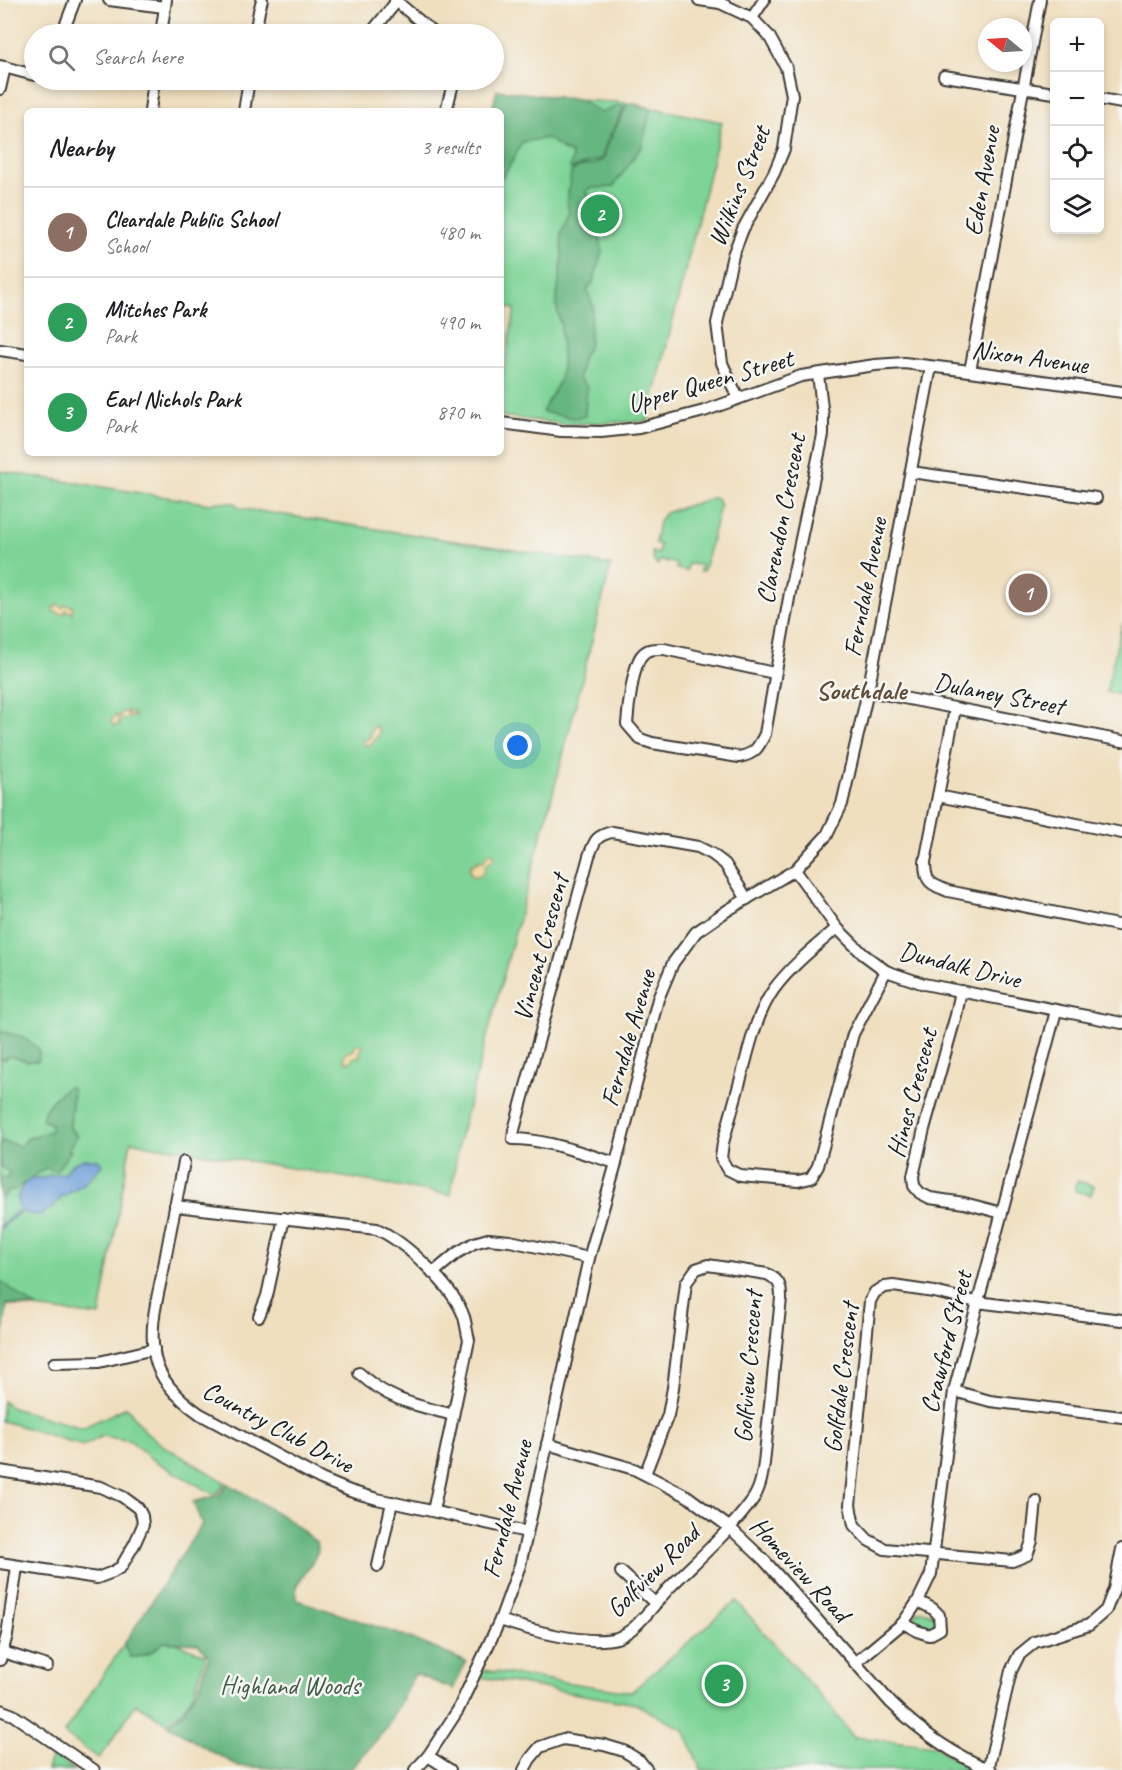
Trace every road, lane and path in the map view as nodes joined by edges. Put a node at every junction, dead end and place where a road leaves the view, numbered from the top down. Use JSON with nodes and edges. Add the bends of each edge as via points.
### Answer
{"nodes":[{"id":1,"x":75,"y":0,"type":"edge"},
{"id":2,"x":109,"y":0,"type":"edge"},
{"id":3,"x":262,"y":0,"type":"edge"},
{"id":4,"x":699,"y":0,"type":"edge"},
{"id":5,"x":764,"y":0,"type":"edge"},
{"id":6,"x":1040,"y":0,"type":"edge"},
{"id":7,"x":396,"y":1,"type":"edge"},
{"id":8,"x":165,"y":4,"type":"edge"},
{"id":9,"x":752,"y":18,"type":"junction"},
{"id":10,"x":66,"y":24,"type":"edge"},
{"id":11,"x":162,"y":24,"type":"edge"},
{"id":12,"x":257,"y":24,"type":"edge"},
{"id":13,"x":377,"y":24,"type":"edge"},
{"id":14,"x":423,"y":24,"type":"edge"},
{"id":15,"x":3,"y":67,"type":"edge"},
{"id":16,"x":24,"y":72,"type":"edge"},
{"id":17,"x":944,"y":75,"type":"dead end"},
{"id":18,"x":0,"y":89,"type":"edge"},
{"id":19,"x":1022,"y":89,"type":"junction"},
{"id":20,"x":153,"y":90,"type":"edge"},
{"id":21,"x":247,"y":90,"type":"edge"},
{"id":22,"x":451,"y":90,"type":"edge"},
{"id":23,"x":1050,"y":92,"type":"edge"},
{"id":24,"x":1104,"y":100,"type":"edge"},
{"id":25,"x":1122,"y":103,"type":"edge"},
{"id":26,"x":150,"y":108,"type":"edge"},
{"id":27,"x":244,"y":108,"type":"edge"},
{"id":28,"x":447,"y":108,"type":"edge"},
{"id":29,"x":0,"y":350,"type":"edge"},
{"id":30,"x":24,"y":354,"type":"edge"},
{"id":31,"x":931,"y":367,"type":"junction"},
{"id":32,"x":970,"y":371,"type":"junction"},
{"id":33,"x":818,"y":374,"type":"junction"},
{"id":34,"x":1122,"y":392,"type":"edge"},
{"id":35,"x":738,"y":398,"type":"junction"},
{"id":36,"x":504,"y":423,"type":"edge"},
{"id":37,"x":910,"y":472,"type":"junction"},
{"id":38,"x":1096,"y":498,"type":"dead end"},
{"id":39,"x":774,"y":673,"type":"junction"},
{"id":40,"x":868,"y":691,"type":"junction"},
{"id":41,"x":956,"y":709,"type":"junction"},
{"id":42,"x":1122,"y":741,"type":"edge"},
{"id":43,"x":938,"y":796,"type":"junction"},
{"id":44,"x":1122,"y":833,"type":"edge"},
{"id":45,"x":795,"y":870,"type":"junction"},
{"id":46,"x":747,"y":899,"type":"junction"},
{"id":47,"x":1122,"y":926,"type":"edge"},
{"id":48,"x":837,"y":928,"type":"junction"},
{"id":49,"x":886,"y":971,"type":"junction"},
{"id":50,"x":961,"y":991,"type":"junction"},
{"id":51,"x":1056,"y":1011,"type":"junction"},
{"id":52,"x":1122,"y":1023,"type":"edge"},
{"id":53,"x":184,"y":1162,"type":"dead end"},
{"id":54,"x":616,"y":1163,"type":"junction"},
{"id":55,"x":175,"y":1206,"type":"junction"},
{"id":56,"x":1002,"y":1212,"type":"junction"},
{"id":57,"x":284,"y":1218,"type":"junction"},
{"id":58,"x":589,"y":1258,"type":"junction"},
{"id":59,"x":433,"y":1273,"type":"junction"},
{"id":60,"x":977,"y":1302,"type":"junction"},
{"id":61,"x":259,"y":1316,"type":"dead end"},
{"id":62,"x":1122,"y":1320,"type":"edge"},
{"id":63,"x":154,"y":1349,"type":"junction"},
{"id":64,"x":54,"y":1363,"type":"dead end"},
{"id":65,"x":359,"y":1373,"type":"dead end"},
{"id":66,"x":954,"y":1391,"type":"junction"},
{"id":67,"x":453,"y":1415,"type":"junction"},
{"id":68,"x":1122,"y":1417,"type":"edge"},
{"id":69,"x":547,"y":1444,"type":"junction"},
{"id":70,"x":0,"y":1471,"type":"edge"},
{"id":71,"x":645,"y":1474,"type":"junction"},
{"id":72,"x":392,"y":1502,"type":"junction"},
{"id":73,"x":1036,"y":1502,"type":"dead end"},
{"id":74,"x":433,"y":1511,"type":"junction"},
{"id":75,"x":729,"y":1527,"type":"junction"},
{"id":76,"x":527,"y":1532,"type":"junction"},
{"id":77,"x":1122,"y":1549,"type":"edge"},
{"id":78,"x":934,"y":1552,"type":"junction"},
{"id":79,"x":0,"y":1563,"type":"edge"},
{"id":80,"x":378,"y":1566,"type":"dead end"},
{"id":81,"x":17,"y":1567,"type":"junction"},
{"id":82,"x":621,"y":1572,"type":"dead end"},
{"id":83,"x":918,"y":1601,"type":"junction"},
{"id":84,"x":655,"y":1603,"type":"junction"},
{"id":85,"x":500,"y":1620,"type":"junction"},
{"id":86,"x":903,"y":1623,"type":"junction"},
{"id":87,"x":1,"y":1656,"type":"edge"},
{"id":88,"x":855,"y":1663,"type":"junction"},
{"id":89,"x":47,"y":1666,"type":"dead end"},
{"id":90,"x":0,"y":1710,"type":"edge"},
{"id":91,"x":428,"y":1756,"type":"junction"},
{"id":92,"x":94,"y":1770,"type":"edge"},
{"id":93,"x":415,"y":1770,"type":"edge"},
{"id":94,"x":450,"y":1770,"type":"edge"},
{"id":95,"x":524,"y":1770,"type":"edge"},
{"id":96,"x":647,"y":1770,"type":"edge"},
{"id":97,"x":989,"y":1770,"type":"edge"}],
"edges":[{"from":1,"to":10,"type":"street"},
{"from":2,"to":8,"type":"street"},
{"from":3,"to":12,"type":"street"},
{"from":4,"to":9,"type":"street","name":"Wilkins Street","via":[[720,3]]},
{"from":5,"to":9,"type":"street"},
{"from":6,"to":19,"type":"street","name":"Eden Avenue"},
{"from":7,"to":13,"type":"street"},
{"from":7,"to":14,"type":"street"},
{"from":8,"to":11,"type":"street"},
{"from":9,"to":35,"type":"street","name":"Wilkins Street","via":[[769,36],[786,67],[792,95],[784,149],[742,229],[717,323],[722,363]]},
{"from":15,"to":16,"type":"street"},
{"from":15,"to":18,"type":"street"},
{"from":17,"to":19,"type":"street"},
{"from":19,"to":23,"type":"street"},
{"from":19,"to":32,"type":"street","name":"Eden Avenue"},
{"from":20,"to":26,"type":"street"},
{"from":21,"to":27,"type":"street"},
{"from":22,"to":28,"type":"street"},
{"from":24,"to":25,"type":"street"},
{"from":29,"to":30,"type":"street"},
{"from":31,"to":32,"type":"street","name":"Nixon Avenue"},
{"from":31,"to":33,"type":"street","name":"Upper Queen Street","via":[[904,363]]},
{"from":31,"to":37,"type":"street","name":"Ferndale Avenue"},
{"from":32,"to":34,"type":"street","name":"Nixon Avenue"},
{"from":33,"to":35,"type":"street","name":"Upper Queen Street"},
{"from":33,"to":39,"type":"street","name":"Clarendon Crescent","via":[[823,435]]},
{"from":35,"to":36,"type":"street","name":"Upper Queen Street","via":[[636,428],[601,432]]},
{"from":37,"to":38,"type":"street"},
{"from":37,"to":40,"type":"street","name":"Ferndale Avenue"},
{"from":39,"to":39,"type":"street","name":"Clarendon Crescent","via":[[651,649],[642,655],[636,667],[627,724],[640,739],[652,743],[739,757],[750,755],[765,734]]},
{"from":40,"to":41,"type":"street","name":"Dulaney Street"},
{"from":40,"to":45,"type":"street","name":"Ferndale Avenue","via":[[842,804],[827,835]]},
{"from":41,"to":42,"type":"street","name":"Dulaney Street"},
{"from":41,"to":43,"type":"street"},
{"from":43,"to":44,"type":"street"},
{"from":43,"to":47,"type":"street","via":[[925,862],[925,876],[933,886]]},
{"from":45,"to":46,"type":"street","name":"Ferndale Avenue"},
{"from":45,"to":48,"type":"street","name":"Dundalk Drive"},
{"from":46,"to":54,"type":"street","name":"Ferndale Avenue","via":[[696,932],[674,963],[658,999]]},
{"from":46,"to":54,"type":"street","name":"Vincent Crescent","via":[[725,864],[698,847],[612,832],[596,839],[513,1139],[545,1143]]},
{"from":48,"to":49,"type":"street","name":"Dundalk Drive"},
{"from":48,"to":49,"type":"street","via":[[790,970],[763,1009],[723,1143],[721,1158],[727,1169],[741,1176],[798,1181],[811,1178],[818,1166],[852,1034]]},
{"from":49,"to":50,"type":"street","name":"Dundalk Drive"},
{"from":50,"to":51,"type":"street","name":"Dundalk Drive"},
{"from":50,"to":56,"type":"street","name":"Hines Crescent","via":[[915,1167],[914,1186],[930,1198]]},
{"from":51,"to":52,"type":"street","name":"Dundalk Drive"},
{"from":51,"to":56,"type":"street","name":"Crawford Street"},
{"from":53,"to":55,"type":"street","name":"Country Club Drive"},
{"from":54,"to":58,"type":"street","name":"Ferndale Avenue"},
{"from":55,"to":57,"type":"street"},
{"from":55,"to":63,"type":"street","name":"Country Club Drive","via":[[155,1309]]},
{"from":56,"to":60,"type":"street","name":"Crawford Street"},
{"from":57,"to":59,"type":"street","via":[[377,1229],[408,1249]]},
{"from":57,"to":61,"type":"street"},
{"from":58,"to":59,"type":"street","via":[[488,1239],[457,1253]]},
{"from":58,"to":69,"type":"street","name":"Ferndale Avenue"},
{"from":59,"to":67,"type":"street","via":[[464,1316],[469,1340]]},
{"from":60,"to":62,"type":"street","name":"Golfdale Crescent"},
{"from":60,"to":66,"type":"street","name":"Crawford Street"},
{"from":60,"to":78,"type":"street","name":"Golfdale Crescent","via":[[893,1286],[875,1292],[870,1301],[851,1488],[854,1525],[868,1540],[885,1549]]},
{"from":63,"to":64,"type":"street","via":[[99,1362]]},
{"from":63,"to":72,"type":"street","name":"Country Club Drive","via":[[155,1360],[169,1385],[200,1414],[321,1479]]},
{"from":65,"to":67,"type":"street","via":[[396,1400]]},
{"from":66,"to":68,"type":"street","via":[[990,1401]]},
{"from":66,"to":78,"type":"street","name":"Crawford Street"},
{"from":67,"to":74,"type":"street"},
{"from":69,"to":71,"type":"street","name":"Homeview Road"},
{"from":69,"to":76,"type":"street","name":"Ferndale Avenue"},
{"from":70,"to":81,"type":"street","via":[[101,1487],[123,1497],[142,1516],[143,1525],[135,1543],[121,1567],[113,1572],[89,1578]]},
{"from":71,"to":75,"type":"street","name":"Homeview Road","via":[[687,1496]]},
{"from":71,"to":75,"type":"street","name":"Golfview Crescent","via":[[673,1388],[686,1282],[696,1269],[708,1265],[775,1278],[781,1286],[781,1298],[761,1482],[753,1500]]},
{"from":72,"to":74,"type":"street","name":"Country Club Drive"},
{"from":72,"to":80,"type":"street"},
{"from":73,"to":78,"type":"street","name":"Golfdale Crescent","via":[[1027,1555],[1012,1561]]},
{"from":74,"to":76,"type":"street","name":"Country Club Drive"},
{"from":75,"to":84,"type":"street","name":"Golfview Road"},
{"from":75,"to":88,"type":"street","name":"Homeview Road","via":[[764,1560]]},
{"from":76,"to":85,"type":"street","name":"Ferndale Avenue"},
{"from":77,"to":97,"type":"street","via":[[1106,1610],[1089,1625],[1035,1642],[1019,1655],[1011,1671]]},
{"from":78,"to":83,"type":"street","name":"Crawford Street","via":[[931,1574]]},
{"from":79,"to":81,"type":"street"},
{"from":81,"to":87,"type":"street","via":[[8,1635]]},
{"from":82,"to":84,"type":"street"},
{"from":83,"to":86,"type":"street","name":"Crawford Street"},
{"from":83,"to":86,"type":"street","via":[[939,1615],[940,1629],[929,1635]]},
{"from":84,"to":85,"type":"street","name":"Golfview Road","via":[[632,1629],[601,1641],[532,1630]]},
{"from":85,"to":91,"type":"street","name":"Ferndale Avenue","via":[[458,1710]]},
{"from":86,"to":88,"type":"street","name":"Crawford Street"},
{"from":87,"to":89,"type":"street"},
{"from":88,"to":97,"type":"street","name":"Homeview Road","via":[[910,1722],[948,1749]]},
{"from":90,"to":92,"type":"street"},
{"from":91,"to":93,"type":"street","name":"Ferndale Avenue"},
{"from":91,"to":94,"type":"street"},
{"from":95,"to":96,"type":"street","via":[[540,1747],[563,1739],[624,1751]]}]}
